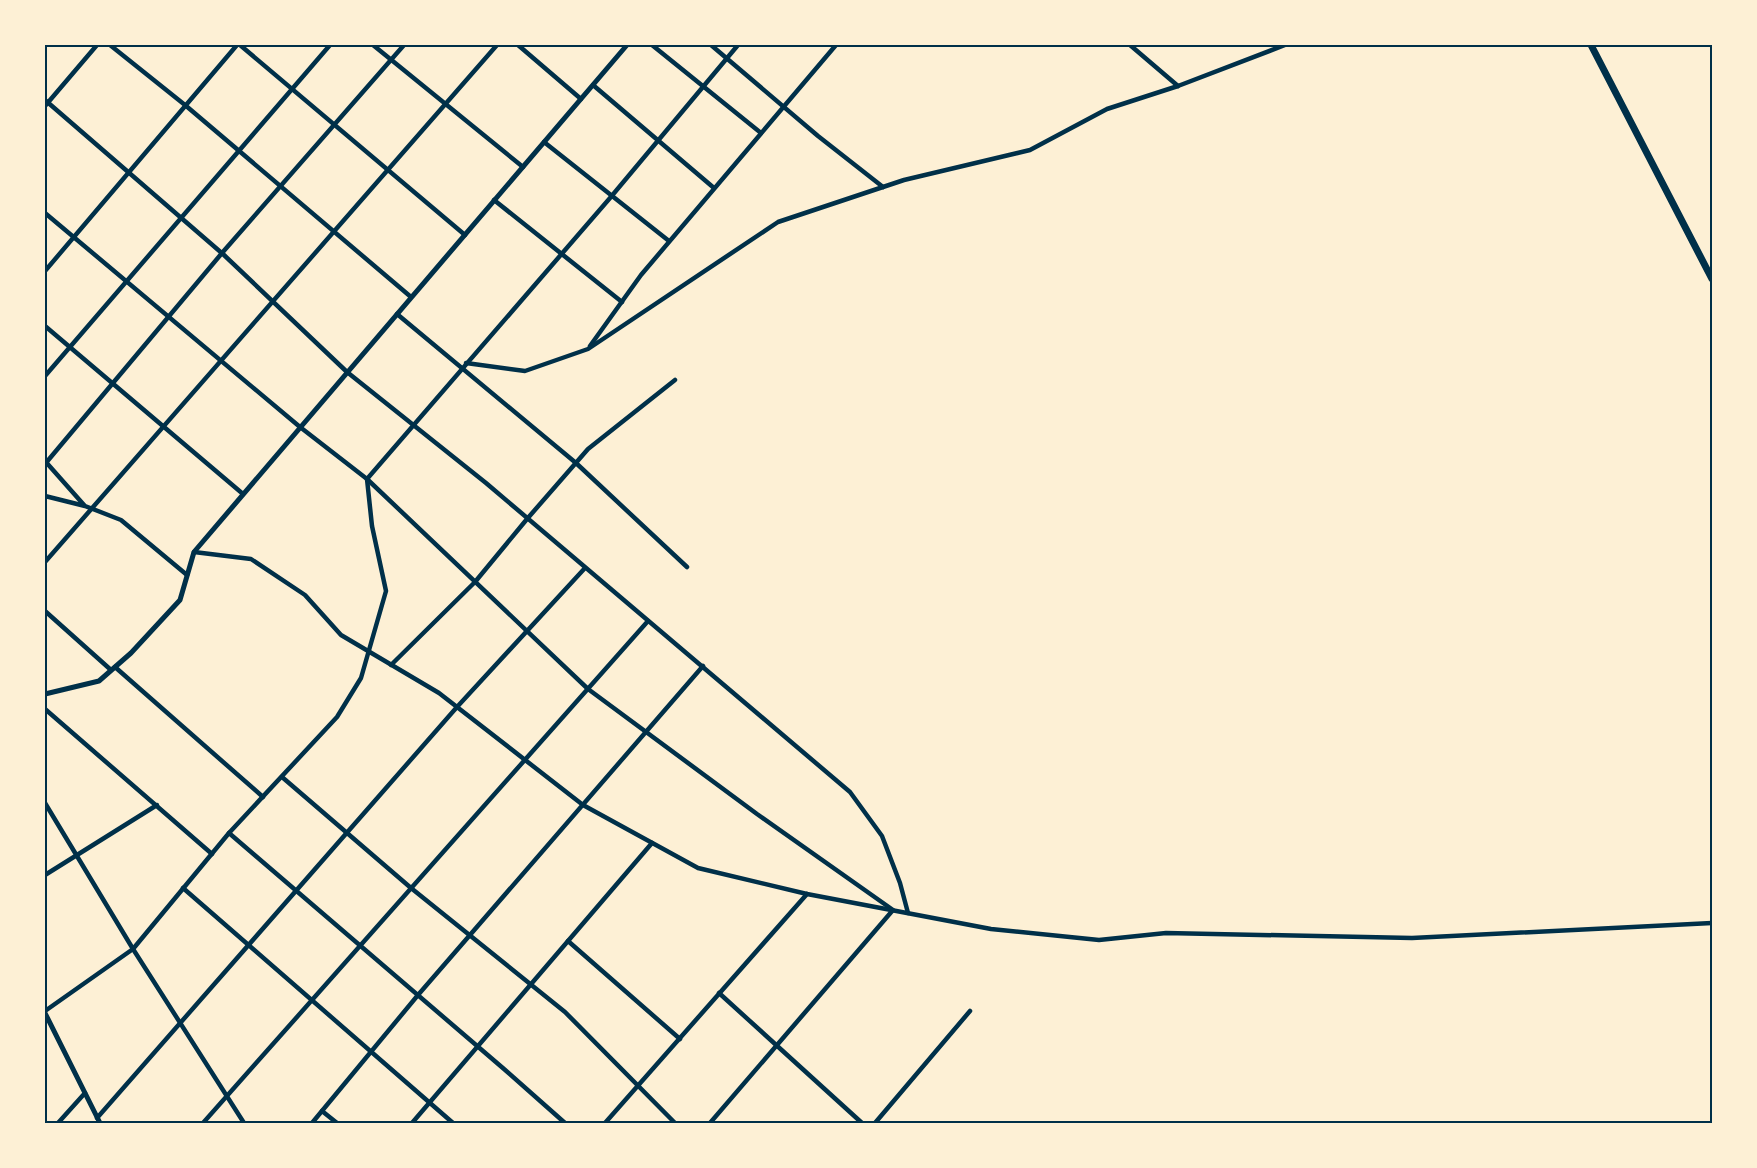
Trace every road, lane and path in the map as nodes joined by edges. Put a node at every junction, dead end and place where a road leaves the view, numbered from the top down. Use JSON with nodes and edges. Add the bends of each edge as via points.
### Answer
{"nodes":[{"id":1,"x":97,"y":45,"type":"edge"},
{"id":2,"x":110,"y":45,"type":"edge"},
{"id":3,"x":238,"y":45,"type":"edge"},
{"id":4,"x":330,"y":45,"type":"edge"},
{"id":5,"x":373,"y":45,"type":"edge"},
{"id":6,"x":404,"y":45,"type":"edge"},
{"id":7,"x":497,"y":45,"type":"edge"},
{"id":8,"x":518,"y":45,"type":"edge"},
{"id":9,"x":627,"y":45,"type":"edge"},
{"id":10,"x":652,"y":45,"type":"edge"},
{"id":11,"x":711,"y":45,"type":"edge"},
{"id":12,"x":738,"y":45,"type":"edge"},
{"id":13,"x":836,"y":45,"type":"edge"},
{"id":14,"x":1130,"y":45,"type":"edge"},
{"id":15,"x":1285,"y":45,"type":"edge"},
{"id":16,"x":1591,"y":45,"type":"edge"},
{"id":17,"x":727,"y":58,"type":"junction"},
{"id":18,"x":391,"y":60,"type":"junction"},
{"id":19,"x":593,"y":85,"type":"junction"},
{"id":20,"x":1178,"y":86,"type":"junction"},
{"id":21,"x":704,"y":87,"type":"junction"},
{"id":22,"x":292,"y":89,"type":"junction"},
{"id":23,"x":581,"y":99,"type":"junction"},
{"id":24,"x":46,"y":103,"type":"edge"},
{"id":25,"x":445,"y":104,"type":"junction"},
{"id":26,"x":185,"y":106,"type":"junction"},
{"id":27,"x":783,"y":106,"type":"junction"},
{"id":28,"x":334,"y":125,"type":"junction"},
{"id":29,"x":761,"y":133,"type":"junction"},
{"id":30,"x":658,"y":141,"type":"junction"},
{"id":31,"x":544,"y":142,"type":"junction"},
{"id":32,"x":238,"y":151,"type":"junction"},
{"id":33,"x":523,"y":166,"type":"junction"},
{"id":34,"x":388,"y":170,"type":"junction"},
{"id":35,"x":129,"y":172,"type":"junction"},
{"id":36,"x":281,"y":186,"type":"junction"},
{"id":37,"x":883,"y":187,"type":"junction"},
{"id":38,"x":714,"y":188,"type":"junction"},
{"id":39,"x":612,"y":196,"type":"junction"},
{"id":40,"x":494,"y":200,"type":"junction"},
{"id":41,"x":45,"y":213,"type":"edge"},
{"id":42,"x":180,"y":217,"type":"junction"},
{"id":43,"x":334,"y":232,"type":"junction"},
{"id":44,"x":465,"y":235,"type":"junction"},
{"id":45,"x":74,"y":237,"type":"junction"},
{"id":46,"x":669,"y":241,"type":"junction"},
{"id":47,"x":222,"y":253,"type":"junction"},
{"id":48,"x":562,"y":254,"type":"junction"},
{"id":49,"x":45,"y":271,"type":"edge"},
{"id":50,"x":1712,"y":280,"type":"edge"},
{"id":51,"x":127,"y":282,"type":"junction"},
{"id":52,"x":411,"y":297,"type":"junction"},
{"id":53,"x":273,"y":301,"type":"junction"},
{"id":54,"x":622,"y":302,"type":"junction"},
{"id":55,"x":397,"y":314,"type":"junction"},
{"id":56,"x":169,"y":317,"type":"junction"},
{"id":57,"x":45,"y":326,"type":"edge"},
{"id":58,"x":70,"y":347,"type":"junction"},
{"id":59,"x":588,"y":349,"type":"junction"},
{"id":60,"x":221,"y":361,"type":"junction"},
{"id":61,"x":466,"y":363,"type":"junction"},
{"id":62,"x":462,"y":368,"type":"junction"},
{"id":63,"x":347,"y":372,"type":"junction"},
{"id":64,"x":45,"y":376,"type":"edge"},
{"id":65,"x":675,"y":380,"type":"dead end"},
{"id":66,"x":113,"y":383,"type":"junction"},
{"id":67,"x":413,"y":425,"type":"junction"},
{"id":68,"x":164,"y":426,"type":"junction"},
{"id":69,"x":300,"y":427,"type":"junction"},
{"id":70,"x":45,"y":462,"type":"edge"},
{"id":71,"x":576,"y":463,"type":"junction"},
{"id":72,"x":366,"y":479,"type":"junction"},
{"id":73,"x":243,"y":494,"type":"junction"},
{"id":74,"x":45,"y":496,"type":"edge"},
{"id":75,"x":85,"y":506,"type":"junction"},
{"id":76,"x":92,"y":508,"type":"junction"},
{"id":77,"x":527,"y":519,"type":"junction"},
{"id":78,"x":194,"y":552,"type":"junction"},
{"id":79,"x":45,"y":562,"type":"edge"},
{"id":80,"x":687,"y":567,"type":"dead end"},
{"id":81,"x":585,"y":568,"type":"junction"},
{"id":82,"x":187,"y":575,"type":"junction"},
{"id":83,"x":475,"y":582,"type":"junction"},
{"id":84,"x":45,"y":610,"type":"edge"},
{"id":85,"x":648,"y":621,"type":"junction"},
{"id":86,"x":527,"y":631,"type":"junction"},
{"id":87,"x":368,"y":652,"type":"junction"},
{"id":88,"x":391,"y":665,"type":"junction"},
{"id":89,"x":703,"y":666,"type":"junction"},
{"id":90,"x":113,"y":669,"type":"junction"},
{"id":91,"x":588,"y":689,"type":"junction"},
{"id":92,"x":45,"y":694,"type":"edge"},
{"id":93,"x":457,"y":707,"type":"junction"},
{"id":94,"x":45,"y":709,"type":"edge"},
{"id":95,"x":646,"y":732,"type":"junction"},
{"id":96,"x":525,"y":760,"type":"junction"},
{"id":97,"x":282,"y":777,"type":"junction"},
{"id":98,"x":263,"y":797,"type":"junction"},
{"id":99,"x":45,"y":803,"type":"edge"},
{"id":100,"x":157,"y":805,"type":"junction"},
{"id":101,"x":583,"y":805,"type":"junction"},
{"id":102,"x":229,"y":833,"type":"junction"},
{"id":103,"x":347,"y":833,"type":"junction"},
{"id":104,"x":652,"y":843,"type":"junction"},
{"id":105,"x":212,"y":854,"type":"junction"},
{"id":106,"x":76,"y":855,"type":"junction"},
{"id":107,"x":45,"y":875,"type":"edge"},
{"id":108,"x":183,"y":888,"type":"junction"},
{"id":109,"x":411,"y":888,"type":"junction"},
{"id":110,"x":296,"y":891,"type":"junction"},
{"id":111,"x":807,"y":894,"type":"junction"},
{"id":112,"x":893,"y":910,"type":"junction"},
{"id":113,"x":908,"y":913,"type":"junction"},
{"id":114,"x":1712,"y":923,"type":"edge"},
{"id":115,"x":470,"y":936,"type":"junction"},
{"id":116,"x":568,"y":942,"type":"junction"},
{"id":117,"x":249,"y":945,"type":"junction"},
{"id":118,"x":360,"y":945,"type":"junction"},
{"id":119,"x":133,"y":949,"type":"junction"},
{"id":120,"x":530,"y":985,"type":"junction"},
{"id":121,"x":720,"y":993,"type":"junction"},
{"id":122,"x":418,"y":995,"type":"junction"},
{"id":123,"x":311,"y":1000,"type":"junction"},
{"id":124,"x":970,"y":1011,"type":"dead end"},
{"id":125,"x":45,"y":1012,"type":"edge"},
{"id":126,"x":180,"y":1024,"type":"junction"},
{"id":127,"x":680,"y":1039,"type":"junction"},
{"id":128,"x":776,"y":1045,"type":"junction"},
{"id":129,"x":478,"y":1046,"type":"junction"},
{"id":130,"x":371,"y":1052,"type":"junction"},
{"id":131,"x":638,"y":1086,"type":"junction"},
{"id":132,"x":85,"y":1093,"type":"junction"},
{"id":133,"x":226,"y":1095,"type":"junction"},
{"id":134,"x":430,"y":1102,"type":"junction"},
{"id":135,"x":322,"y":1111,"type":"junction"},
{"id":136,"x":99,"y":1121,"type":"edge"},
{"id":137,"x":58,"y":1123,"type":"edge"},
{"id":138,"x":203,"y":1123,"type":"edge"},
{"id":139,"x":244,"y":1123,"type":"edge"},
{"id":140,"x":312,"y":1123,"type":"edge"},
{"id":141,"x":336,"y":1123,"type":"edge"},
{"id":142,"x":412,"y":1123,"type":"edge"},
{"id":143,"x":453,"y":1123,"type":"edge"},
{"id":144,"x":565,"y":1123,"type":"edge"},
{"id":145,"x":605,"y":1123,"type":"edge"},
{"id":146,"x":675,"y":1123,"type":"edge"},
{"id":147,"x":710,"y":1123,"type":"edge"},
{"id":148,"x":862,"y":1123,"type":"edge"},
{"id":149,"x":875,"y":1123,"type":"edge"}],
"edges":[{"from":1,"to":24,"type":"street"},
{"from":2,"to":26,"type":"street"},
{"from":3,"to":22,"type":"street"},
{"from":3,"to":26,"type":"street"},
{"from":4,"to":22,"type":"street"},
{"from":5,"to":18,"type":"street"},
{"from":6,"to":18,"type":"street"},
{"from":7,"to":25,"type":"street"},
{"from":8,"to":23,"type":"street"},
{"from":9,"to":19,"type":"street"},
{"from":10,"to":21,"type":"street"},
{"from":11,"to":17,"type":"street"},
{"from":12,"to":17,"type":"street"},
{"from":13,"to":27,"type":"street"},
{"from":14,"to":20,"type":"street"},
{"from":15,"to":20,"type":"street"},
{"from":16,"to":50,"type":"highway"},
{"from":17,"to":21,"type":"street"},
{"from":17,"to":27,"type":"street"},
{"from":18,"to":25,"type":"street"},
{"from":18,"to":28,"type":"street"},
{"from":19,"to":23,"type":"street"},
{"from":19,"to":30,"type":"street"},
{"from":20,"to":37,"type":"street","via":[[1107,109],[1030,150]]},
{"from":21,"to":29,"type":"street"},
{"from":21,"to":30,"type":"street"},
{"from":22,"to":28,"type":"street"},
{"from":22,"to":32,"type":"street"},
{"from":23,"to":31,"type":"street"},
{"from":24,"to":35,"type":"street"},
{"from":25,"to":33,"type":"street"},
{"from":25,"to":34,"type":"street"},
{"from":26,"to":32,"type":"street"},
{"from":26,"to":35,"type":"street"},
{"from":27,"to":29,"type":"street"},
{"from":27,"to":37,"type":"street"},
{"from":28,"to":34,"type":"street"},
{"from":28,"to":36,"type":"street"},
{"from":29,"to":38,"type":"street"},
{"from":30,"to":38,"type":"street"},
{"from":30,"to":39,"type":"street"},
{"from":31,"to":33,"type":"street"},
{"from":31,"to":39,"type":"street"},
{"from":32,"to":36,"type":"street"},
{"from":32,"to":42,"type":"street"},
{"from":33,"to":40,"type":"street"},
{"from":34,"to":43,"type":"street"},
{"from":34,"to":44,"type":"street"},
{"from":35,"to":42,"type":"street"},
{"from":35,"to":45,"type":"street"},
{"from":36,"to":43,"type":"street"},
{"from":36,"to":47,"type":"street"},
{"from":37,"to":59,"type":"street","via":[[778,222]]},
{"from":38,"to":46,"type":"street"},
{"from":39,"to":46,"type":"street"},
{"from":39,"to":48,"type":"street"},
{"from":40,"to":44,"type":"street"},
{"from":40,"to":48,"type":"street"},
{"from":41,"to":45,"type":"street"},
{"from":42,"to":47,"type":"street"},
{"from":42,"to":51,"type":"street"},
{"from":43,"to":52,"type":"street"},
{"from":43,"to":53,"type":"street"},
{"from":44,"to":52,"type":"street"},
{"from":45,"to":49,"type":"street"},
{"from":45,"to":51,"type":"street"},
{"from":46,"to":54,"type":"street"},
{"from":47,"to":53,"type":"street"},
{"from":47,"to":56,"type":"street"},
{"from":48,"to":54,"type":"street"},
{"from":48,"to":61,"type":"street"},
{"from":51,"to":56,"type":"street"},
{"from":51,"to":58,"type":"street"},
{"from":52,"to":55,"type":"street"},
{"from":53,"to":60,"type":"street"},
{"from":53,"to":63,"type":"street"},
{"from":54,"to":59,"type":"street"},
{"from":55,"to":62,"type":"street"},
{"from":55,"to":63,"type":"street"},
{"from":56,"to":60,"type":"street"},
{"from":56,"to":66,"type":"street"},
{"from":57,"to":58,"type":"street"},
{"from":58,"to":64,"type":"street"},
{"from":58,"to":66,"type":"street"},
{"from":59,"to":61,"type":"street","via":[[525,371]]},
{"from":60,"to":68,"type":"street"},
{"from":60,"to":69,"type":"street"},
{"from":61,"to":62,"type":"street"},
{"from":62,"to":67,"type":"street"},
{"from":62,"to":71,"type":"street"},
{"from":63,"to":67,"type":"street"},
{"from":63,"to":69,"type":"street"},
{"from":65,"to":71,"type":"street","via":[[588,449]]},
{"from":66,"to":68,"type":"street"},
{"from":66,"to":70,"type":"street"},
{"from":67,"to":72,"type":"street"},
{"from":67,"to":77,"type":"street"},
{"from":68,"to":73,"type":"street"},
{"from":68,"to":76,"type":"street"},
{"from":69,"to":72,"type":"street"},
{"from":69,"to":73,"type":"street"},
{"from":70,"to":75,"type":"street"},
{"from":71,"to":77,"type":"street"},
{"from":71,"to":80,"type":"street"},
{"from":72,"to":83,"type":"street"},
{"from":72,"to":87,"type":"street","via":[[386,591]]},
{"from":73,"to":78,"type":"street"},
{"from":74,"to":75,"type":"street"},
{"from":75,"to":76,"type":"street"},
{"from":76,"to":79,"type":"street"},
{"from":76,"to":82,"type":"street","via":[[121,520]]},
{"from":77,"to":81,"type":"street"},
{"from":77,"to":83,"type":"street"},
{"from":78,"to":82,"type":"street"},
{"from":78,"to":87,"type":"street","via":[[251,559],[305,595],[341,635]]},
{"from":81,"to":85,"type":"street"},
{"from":81,"to":86,"type":"street"},
{"from":82,"to":90,"type":"street","via":[[180,600]]},
{"from":83,"to":86,"type":"street"},
{"from":83,"to":88,"type":"street"},
{"from":84,"to":90,"type":"street"},
{"from":85,"to":89,"type":"street"},
{"from":85,"to":91,"type":"street"},
{"from":86,"to":91,"type":"street"},
{"from":86,"to":93,"type":"street"},
{"from":87,"to":88,"type":"street"},
{"from":87,"to":97,"type":"street","via":[[361,678],[337,717]]},
{"from":88,"to":93,"type":"street"},
{"from":89,"to":95,"type":"street"},
{"from":89,"to":113,"type":"street","via":[[850,792],[882,836]]},
{"from":90,"to":92,"type":"street","via":[[99,681]]},
{"from":90,"to":98,"type":"street"},
{"from":91,"to":95,"type":"street"},
{"from":91,"to":96,"type":"street"},
{"from":93,"to":96,"type":"street"},
{"from":93,"to":103,"type":"street"},
{"from":94,"to":100,"type":"street"},
{"from":95,"to":101,"type":"street"},
{"from":95,"to":112,"type":"street"},
{"from":96,"to":101,"type":"street"},
{"from":96,"to":109,"type":"street"},
{"from":97,"to":98,"type":"street"},
{"from":97,"to":103,"type":"street"},
{"from":98,"to":102,"type":"street"},
{"from":99,"to":106,"type":"street"},
{"from":100,"to":105,"type":"street"},
{"from":100,"to":106,"type":"street"},
{"from":101,"to":104,"type":"street"},
{"from":101,"to":115,"type":"street"},
{"from":102,"to":105,"type":"street"},
{"from":102,"to":110,"type":"street"},
{"from":103,"to":109,"type":"street"},
{"from":103,"to":110,"type":"street"},
{"from":104,"to":111,"type":"street","via":[[698,868]]},
{"from":104,"to":116,"type":"street"},
{"from":105,"to":108,"type":"street"},
{"from":106,"to":107,"type":"street"},
{"from":106,"to":119,"type":"street"},
{"from":108,"to":117,"type":"street"},
{"from":108,"to":119,"type":"street"},
{"from":109,"to":115,"type":"street"},
{"from":109,"to":118,"type":"street"},
{"from":110,"to":117,"type":"street"},
{"from":110,"to":118,"type":"street"},
{"from":111,"to":112,"type":"street"},
{"from":111,"to":121,"type":"street"},
{"from":112,"to":113,"type":"street"},
{"from":112,"to":128,"type":"street"},
{"from":113,"to":114,"type":"street","via":[[991,929],[1099,940],[1166,933],[1412,938]]},
{"from":115,"to":120,"type":"street"},
{"from":115,"to":122,"type":"street"},
{"from":116,"to":120,"type":"street"},
{"from":116,"to":127,"type":"street"},
{"from":117,"to":123,"type":"street"},
{"from":117,"to":126,"type":"street"},
{"from":118,"to":122,"type":"street"},
{"from":118,"to":123,"type":"street"},
{"from":119,"to":125,"type":"street"},
{"from":119,"to":126,"type":"street"},
{"from":120,"to":129,"type":"street"},
{"from":120,"to":131,"type":"street","via":[[564,1012]]},
{"from":121,"to":127,"type":"street"},
{"from":121,"to":128,"type":"street"},
{"from":122,"to":129,"type":"street"},
{"from":122,"to":130,"type":"street"},
{"from":123,"to":130,"type":"street"},
{"from":123,"to":133,"type":"street"},
{"from":124,"to":149,"type":"street"},
{"from":125,"to":132,"type":"street"},
{"from":126,"to":133,"type":"street"},
{"from":126,"to":136,"type":"street"},
{"from":127,"to":131,"type":"street"},
{"from":128,"to":147,"type":"street"},
{"from":128,"to":148,"type":"street"},
{"from":129,"to":134,"type":"street"},
{"from":129,"to":144,"type":"street"},
{"from":130,"to":134,"type":"street"},
{"from":130,"to":135,"type":"street"},
{"from":131,"to":145,"type":"street"},
{"from":131,"to":146,"type":"street"},
{"from":132,"to":136,"type":"street"},
{"from":132,"to":137,"type":"street"},
{"from":133,"to":138,"type":"street"},
{"from":133,"to":139,"type":"street"},
{"from":134,"to":142,"type":"street"},
{"from":134,"to":143,"type":"street"},
{"from":135,"to":140,"type":"street"},
{"from":135,"to":141,"type":"street"}]}
